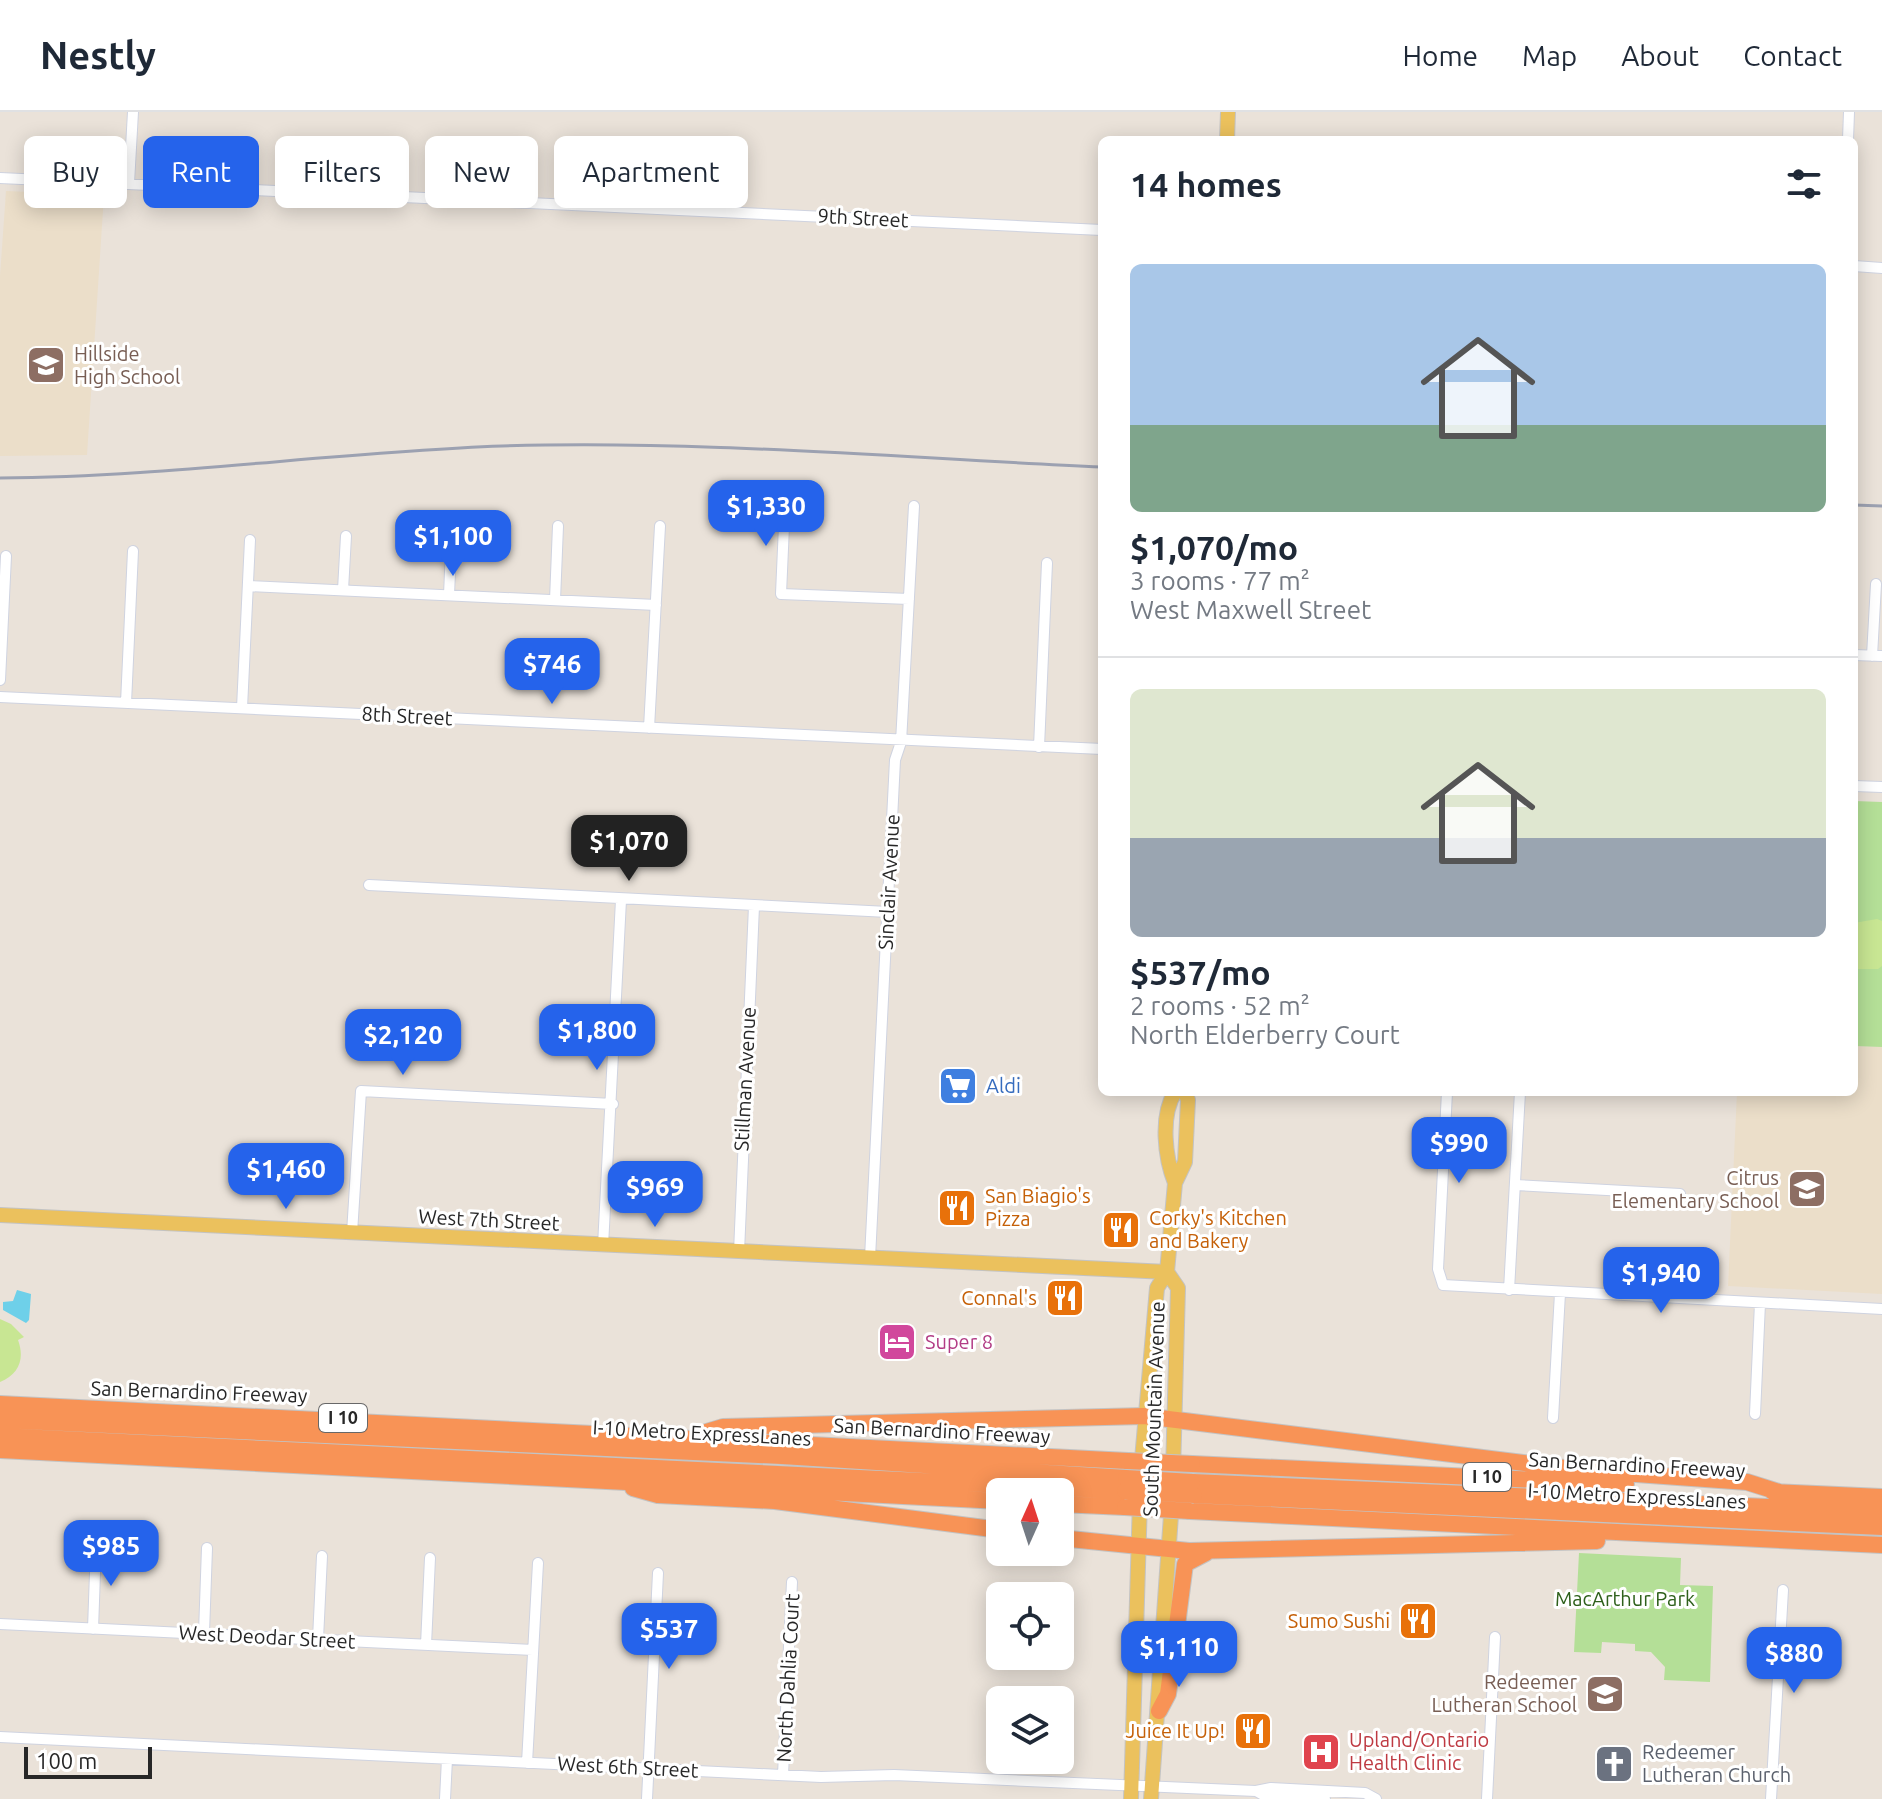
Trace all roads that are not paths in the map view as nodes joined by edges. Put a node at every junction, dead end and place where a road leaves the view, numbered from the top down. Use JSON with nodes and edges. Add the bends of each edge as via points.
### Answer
{"nodes":[{"id":1,"x":133,"y":112,"type":"edge"},
{"id":2,"x":1219,"y":112,"type":"edge"},
{"id":3,"x":1228,"y":112,"type":"edge"},
{"id":4,"x":1236,"y":112,"type":"edge"},
{"id":5,"x":1849,"y":112,"type":"edge"},
{"id":6,"x":1218,"y":136,"type":"edge"},
{"id":7,"x":1227,"y":136,"type":"edge"},
{"id":8,"x":1235,"y":136,"type":"edge"},
{"id":9,"x":1848,"y":136,"type":"edge"},
{"id":10,"x":0,"y":178,"type":"edge"},
{"id":11,"x":129,"y":183,"type":"junction"},
{"id":12,"x":1098,"y":230,"type":"edge"},
{"id":13,"x":1858,"y":266,"type":"edge"},
{"id":14,"x":1882,"y":268,"type":"edge"},
{"id":15,"x":785,"y":503,"type":"dead end"},
{"id":16,"x":914,"y":506,"type":"dead end"},
{"id":17,"x":452,"y":526,"type":"dead end"},
{"id":18,"x":558,"y":526,"type":"dead end"},
{"id":19,"x":660,"y":526,"type":"dead end"},
{"id":20,"x":346,"y":536,"type":"dead end"},
{"id":21,"x":250,"y":540,"type":"dead end"},
{"id":22,"x":133,"y":551,"type":"dead end"},
{"id":23,"x":6,"y":556,"type":"dead end"},
{"id":24,"x":1047,"y":563,"type":"dead end"},
{"id":25,"x":1876,"y":584,"type":"dead end"},
{"id":26,"x":248,"y":586,"type":"junction"},
{"id":27,"x":343,"y":590,"type":"junction"},
{"id":28,"x":449,"y":595,"type":"junction"},
{"id":29,"x":909,"y":599,"type":"junction"},
{"id":30,"x":555,"y":600,"type":"junction"},
{"id":31,"x":656,"y":605,"type":"junction"},
{"id":32,"x":1877,"y":656,"type":"edge"},
{"id":33,"x":0,"y":680,"type":"edge"},
{"id":34,"x":0,"y":697,"type":"edge"},
{"id":35,"x":126,"y":703,"type":"junction"},
{"id":36,"x":242,"y":708,"type":"junction"},
{"id":37,"x":649,"y":728,"type":"junction"},
{"id":38,"x":901,"y":742,"type":"junction"},
{"id":39,"x":1039,"y":747,"type":"junction"},
{"id":40,"x":1098,"y":749,"type":"edge"},
{"id":41,"x":1858,"y":786,"type":"edge"},
{"id":42,"x":1882,"y":787,"type":"edge"},
{"id":43,"x":369,"y":885,"type":"dead end"},
{"id":44,"x":621,"y":900,"type":"junction"},
{"id":45,"x":754,"y":906,"type":"junction"},
{"id":46,"x":888,"y":912,"type":"junction"},
{"id":47,"x":1172,"y":1096,"type":"edge"},
{"id":48,"x":1186,"y":1096,"type":"edge"},
{"id":49,"x":1447,"y":1096,"type":"edge"},
{"id":50,"x":1520,"y":1096,"type":"edge"},
{"id":51,"x":613,"y":1104,"type":"junction"},
{"id":52,"x":1175,"y":1183,"type":"junction"},
{"id":53,"x":1515,"y":1185,"type":"junction"},
{"id":54,"x":1680,"y":1194,"type":"dead end"},
{"id":55,"x":0,"y":1215,"type":"edge"},
{"id":56,"x":352,"y":1233,"type":"junction"},
{"id":57,"x":603,"y":1246,"type":"junction"},
{"id":58,"x":739,"y":1252,"type":"junction"},
{"id":59,"x":870,"y":1258,"type":"junction"},
{"id":60,"x":1167,"y":1272,"type":"junction"},
{"id":61,"x":1509,"y":1290,"type":"junction"},
{"id":62,"x":1560,"y":1293,"type":"junction"},
{"id":63,"x":1760,"y":1303,"type":"junction"},
{"id":64,"x":1882,"y":1309,"type":"edge"},
{"id":65,"x":0,"y":1404,"type":"edge"},
{"id":66,"x":1755,"y":1414,"type":"dead end"},
{"id":67,"x":1144,"y":1416,"type":"junction"},
{"id":68,"x":1553,"y":1418,"type":"dead end"},
{"id":69,"x":0,"y":1420,"type":"edge"},
{"id":70,"x":1176,"y":1420,"type":"junction"},
{"id":71,"x":0,"y":1436,"type":"edge"},
{"id":72,"x":686,"y":1437,"type":"junction"},
{"id":73,"x":892,"y":1447,"type":"junction"},
{"id":74,"x":0,"y":1450,"type":"edge"},
{"id":75,"x":782,"y":1456,"type":"junction"},
{"id":76,"x":762,"y":1472,"type":"junction"},
{"id":77,"x":1504,"y":1478,"type":"junction"},
{"id":78,"x":601,"y":1480,"type":"junction"},
{"id":79,"x":1126,"y":1484,"type":"junction"},
{"id":80,"x":1192,"y":1488,"type":"junction"},
{"id":81,"x":844,"y":1493,"type":"junction"},
{"id":82,"x":1782,"y":1493,"type":"junction"},
{"id":83,"x":1882,"y":1497,"type":"edge"},
{"id":84,"x":1612,"y":1499,"type":"junction"},
{"id":85,"x":986,"y":1500,"type":"edge"},
{"id":86,"x":1074,"y":1500,"type":"edge"},
{"id":87,"x":1882,"y":1512,"type":"edge"},
{"id":88,"x":1571,"y":1513,"type":"junction"},
{"id":89,"x":1333,"y":1517,"type":"junction"},
{"id":90,"x":1882,"y":1527,"type":"edge"},
{"id":91,"x":986,"y":1528,"type":"edge"},
{"id":92,"x":1705,"y":1537,"type":"junction"},
{"id":93,"x":1074,"y":1540,"type":"edge"},
{"id":94,"x":96,"y":1545,"type":"dead end"},
{"id":95,"x":1882,"y":1545,"type":"edge"},
{"id":96,"x":207,"y":1548,"type":"dead end"},
{"id":97,"x":1137,"y":1548,"type":"junction"},
{"id":98,"x":1169,"y":1550,"type":"junction"},
{"id":99,"x":1213,"y":1551,"type":"junction"},
{"id":100,"x":322,"y":1556,"type":"dead end"},
{"id":101,"x":430,"y":1558,"type":"dead end"},
{"id":102,"x":538,"y":1563,"type":"dead end"},
{"id":103,"x":658,"y":1573,"type":"dead end"},
{"id":104,"x":792,"y":1582,"type":"dead end"},
{"id":105,"x":1783,"y":1590,"type":"dead end"},
{"id":106,"x":0,"y":1624,"type":"edge"},
{"id":107,"x":93,"y":1629,"type":"junction"},
{"id":108,"x":204,"y":1633,"type":"junction"},
{"id":109,"x":1495,"y":1637,"type":"dead end"},
{"id":110,"x":318,"y":1639,"type":"junction"},
{"id":111,"x":426,"y":1645,"type":"junction"},
{"id":112,"x":533,"y":1650,"type":"junction"},
{"id":113,"x":1159,"y":1711,"type":"junction"},
{"id":114,"x":0,"y":1737,"type":"edge"},
{"id":115,"x":447,"y":1759,"type":"junction"},
{"id":116,"x":527,"y":1763,"type":"junction"},
{"id":117,"x":647,"y":1767,"type":"junction"},
{"id":118,"x":783,"y":1775,"type":"junction"},
{"id":119,"x":1256,"y":1791,"type":"junction"},
{"id":120,"x":1131,"y":1792,"type":"edge"},
{"id":121,"x":1151,"y":1792,"type":"edge"},
{"id":122,"x":445,"y":1799,"type":"edge"},
{"id":123,"x":647,"y":1799,"type":"edge"},
{"id":124,"x":1325,"y":1799,"type":"edge"},
{"id":125,"x":1376,"y":1799,"type":"edge"},
{"id":126,"x":1487,"y":1799,"type":"edge"},
{"id":127,"x":1771,"y":1799,"type":"edge"}],
"edges":[{"from":1,"to":11,"type":"street"},
{"from":2,"to":6,"type":"main road"},
{"from":3,"to":7,"type":"main road"},
{"from":4,"to":8,"type":"main road"},
{"from":5,"to":9,"type":"street"},
{"from":10,"to":11,"type":"street","name":"9th Street"},
{"from":11,"to":12,"type":"street","name":"9th Street"},
{"from":13,"to":14,"type":"street"},
{"from":15,"to":29,"type":"street","via":[[781,594]]},
{"from":16,"to":29,"type":"street","name":"Sinclair Avenue"},
{"from":17,"to":28,"type":"street"},
{"from":18,"to":30,"type":"street"},
{"from":19,"to":31,"type":"street"},
{"from":20,"to":27,"type":"street"},
{"from":21,"to":26,"type":"street"},
{"from":22,"to":35,"type":"street"},
{"from":23,"to":33,"type":"street"},
{"from":24,"to":39,"type":"street"},
{"from":25,"to":32,"type":"street"},
{"from":26,"to":27,"type":"street"},
{"from":26,"to":36,"type":"street"},
{"from":27,"to":28,"type":"street"},
{"from":28,"to":30,"type":"street"},
{"from":29,"to":38,"type":"street","name":"Sinclair Avenue"},
{"from":30,"to":31,"type":"street"},
{"from":31,"to":37,"type":"street"},
{"from":34,"to":35,"type":"street","name":"8th Street"},
{"from":35,"to":36,"type":"street","name":"8th Street"},
{"from":36,"to":37,"type":"street","name":"8th Street"},
{"from":37,"to":38,"type":"street","name":"8th Street"},
{"from":38,"to":39,"type":"street","name":"8th Street"},
{"from":38,"to":46,"type":"street","name":"Sinclair Avenue","via":[[895,760]]},
{"from":39,"to":40,"type":"street","name":"8th Street"},
{"from":41,"to":42,"type":"street"},
{"from":43,"to":44,"type":"street"},
{"from":44,"to":45,"type":"street"},
{"from":44,"to":51,"type":"street"},
{"from":45,"to":46,"type":"street"},
{"from":45,"to":58,"type":"street","name":"Stillman Avenue"},
{"from":46,"to":59,"type":"street","name":"Sinclair Avenue"},
{"from":47,"to":52,"type":"main road","name":"South Mountain Avenue","via":[[1167,1162]]},
{"from":48,"to":52,"type":"main road","name":"South Mountain Avenue","via":[[1185,1162]]},
{"from":49,"to":61,"type":"street","via":[[1438,1269],[1443,1285]]},
{"from":50,"to":53,"type":"street"},
{"from":51,"to":56,"type":"street","via":[[361,1091]]},
{"from":51,"to":57,"type":"street"},
{"from":52,"to":60,"type":"main road","name":"South Mountain Avenue"},
{"from":53,"to":54,"type":"street"},
{"from":53,"to":61,"type":"street"},
{"from":55,"to":56,"type":"main road","name":"West 7th Street"},
{"from":56,"to":57,"type":"main road","name":"West 7th Street"},
{"from":57,"to":58,"type":"main road","name":"West 7th Street"},
{"from":58,"to":59,"type":"main road","name":"West 7th Street"},
{"from":59,"to":60,"type":"main road","name":"West 7th Street"},
{"from":60,"to":67,"type":"main road","name":"South Mountain Avenue","via":[[1157,1288]]},
{"from":60,"to":70,"type":"main road","name":"South Mountain Avenue","via":[[1178,1288]]},
{"from":61,"to":62,"type":"street"},
{"from":62,"to":63,"type":"street"},
{"from":62,"to":68,"type":"street"},
{"from":63,"to":64,"type":"street"},
{"from":63,"to":66,"type":"street"},
{"from":65,"to":72,"type":"highway","name":"San Bernardino Freeway","number":"I 10"},
{"from":67,"to":70,"type":"highway"},
{"from":67,"to":72,"type":"highway","via":[[723,1427]]},
{"from":67,"to":97,"type":"main road","name":"South Mountain Avenue"},
{"from":69,"to":75,"type":"highway","name":"I-10 Metro ExpressLanes"},
{"from":70,"to":82,"type":"highway","via":[[1581,1470],[1747,1482]]},
{"from":70,"to":98,"type":"main road","name":"South Mountain Avenue"},
{"from":71,"to":76,"type":"highway","name":"I-10 Metro ExpressLanes"},
{"from":72,"to":73,"type":"highway","name":"San Bernardino Freeway","number":"I 10"},
{"from":73,"to":75,"type":"highway"},
{"from":73,"to":79,"type":"highway","name":"San Bernardino Freeway","number":"I 10"},
{"from":74,"to":78,"type":"highway"},
{"from":75,"to":79,"type":"highway","name":"I-10 Metro ExpressLanes"},
{"from":76,"to":79,"type":"highway","name":"I-10 Metro ExpressLanes"},
{"from":76,"to":81,"type":"highway"},
{"from":77,"to":80,"type":"highway","name":"San Bernardino Freeway","number":"I 10"},
{"from":77,"to":82,"type":"highway","name":"San Bernardino Freeway","number":"I 10"},
{"from":77,"to":84,"type":"highway"},
{"from":78,"to":81,"type":"highway"},
{"from":78,"to":91,"type":"highway","via":[[658,1495],[775,1501]]},
{"from":79,"to":80,"type":"highway","name":"San Bernardino Freeway","number":"I 10","bridge":true},
{"from":79,"to":80,"type":"highway","name":"San Bernardino Freeway","number":"I 10","bridge":true},
{"from":79,"to":86,"type":"highway","name":"San Bernardino Freeway","number":"I 10"},
{"from":80,"to":84,"type":"highway","name":"I-10 Metro ExpressLanes"},
{"from":80,"to":88,"type":"highway","name":"I-10 Metro ExpressLanes"},
{"from":80,"to":89,"type":"highway","name":"San Bernardino Freeway","number":"I 10"},
{"from":81,"to":85,"type":"highway"},
{"from":82,"to":83,"type":"highway","name":"San Bernardino Freeway","number":"I 10"},
{"from":84,"to":87,"type":"highway","name":"I-10 Metro ExpressLanes"},
{"from":88,"to":89,"type":"highway"},
{"from":88,"to":90,"type":"highway","name":"I-10 Metro ExpressLanes"},
{"from":89,"to":92,"type":"highway","name":"San Bernardino Freeway","number":"I 10"},
{"from":92,"to":95,"type":"highway","name":"San Bernardino Freeway","number":"I 10"},
{"from":92,"to":99,"type":"highway","via":[[1681,1545],[1594,1541]]},
{"from":93,"to":97,"type":"highway"},
{"from":94,"to":107,"type":"street"},
{"from":96,"to":108,"type":"street"},
{"from":97,"to":98,"type":"highway"},
{"from":97,"to":120,"type":"main road","name":"South Mountain Avenue"},
{"from":98,"to":99,"type":"highway"},
{"from":98,"to":113,"type":"main road","name":"South Mountain Avenue"},
{"from":99,"to":113,"type":"highway","via":[[1185,1564],[1168,1694]]},
{"from":100,"to":110,"type":"street"},
{"from":101,"to":111,"type":"street"},
{"from":102,"to":112,"type":"street"},
{"from":103,"to":117,"type":"street"},
{"from":104,"to":118,"type":"street","name":"North Dahlia Court"},
{"from":105,"to":127,"type":"street"},
{"from":106,"to":107,"type":"street","name":"West Deodar Street"},
{"from":107,"to":108,"type":"street","name":"West Deodar Street"},
{"from":108,"to":110,"type":"street","name":"West Deodar Street"},
{"from":109,"to":126,"type":"street"},
{"from":110,"to":111,"type":"street","name":"West Deodar Street"},
{"from":111,"to":112,"type":"street","name":"West Deodar Street"},
{"from":112,"to":116,"type":"street"},
{"from":113,"to":121,"type":"main road","name":"South Mountain Avenue"},
{"from":114,"to":115,"type":"street","name":"West 6th Street"},
{"from":115,"to":116,"type":"street","name":"West 6th Street"},
{"from":115,"to":122,"type":"street"},
{"from":116,"to":117,"type":"street","name":"West 6th Street"},
{"from":117,"to":118,"type":"street","name":"West 6th Street"},
{"from":117,"to":123,"type":"street"},
{"from":118,"to":120,"type":"street","name":"West 6th Street","via":[[894,1775]]},
{"from":119,"to":121,"type":"street","name":"West 6th Street"},
{"from":119,"to":124,"type":"street","name":"West 6th Street"},
{"from":119,"to":125,"type":"street","name":"West 6th Street","via":[[1365,1793]]},
{"from":120,"to":121,"type":"street","name":"West 6th Street"}]}
